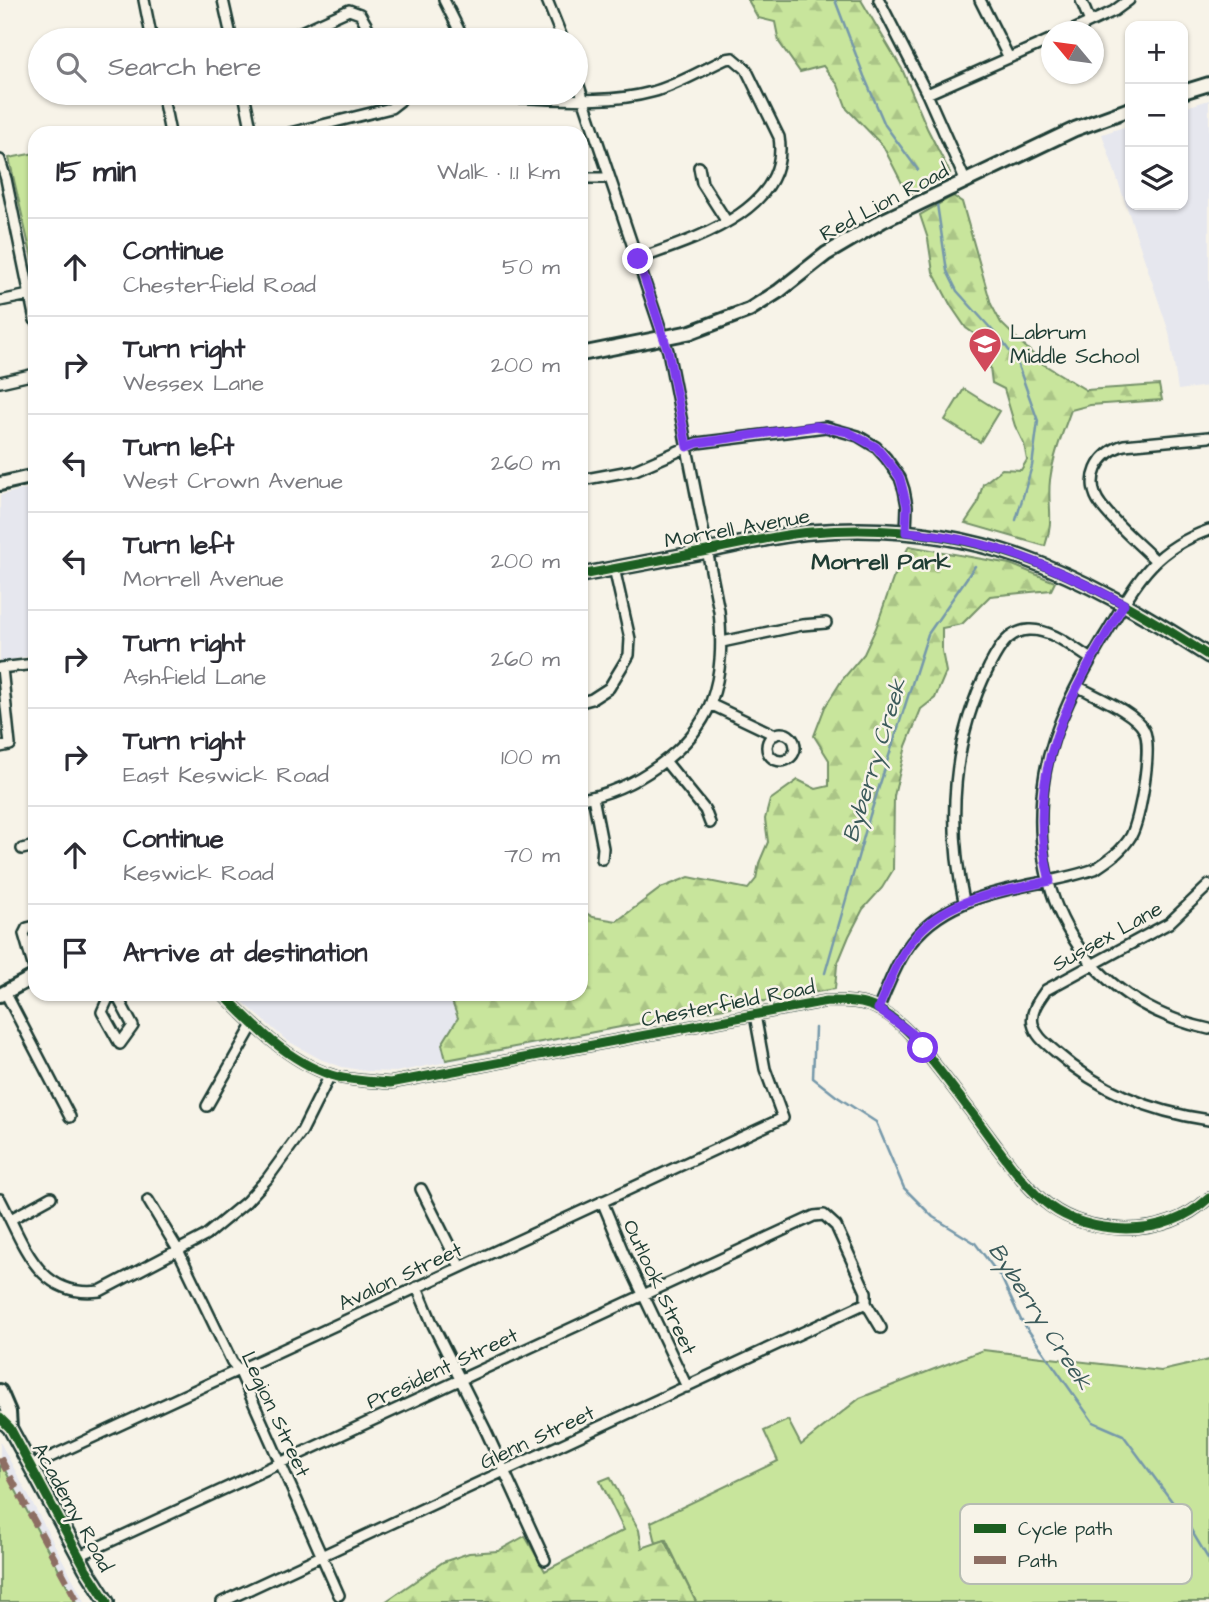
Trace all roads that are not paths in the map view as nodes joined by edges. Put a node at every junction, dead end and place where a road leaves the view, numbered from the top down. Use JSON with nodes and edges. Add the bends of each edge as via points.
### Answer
{"nodes":[{"id":1,"x":144,"y":0,"type":"edge"},
{"id":2,"x":223,"y":0,"type":"edge"},
{"id":3,"x":444,"y":0,"type":"edge"},
{"id":4,"x":547,"y":0,"type":"edge"},
{"id":5,"x":879,"y":0,"type":"edge"},
{"id":6,"x":980,"y":0,"type":"edge"},
{"id":7,"x":1080,"y":0,"type":"edge"},
{"id":8,"x":1129,"y":0,"type":"edge"},
{"id":9,"x":1090,"y":21,"type":"edge"},
{"id":10,"x":1092,"y":21,"type":"edge"},
{"id":11,"x":150,"y":28,"type":"edge"},
{"id":12,"x":229,"y":28,"type":"edge"},
{"id":13,"x":309,"y":28,"type":"edge"},
{"id":14,"x":368,"y":28,"type":"edge"},
{"id":15,"x":458,"y":28,"type":"edge"},
{"id":16,"x":558,"y":28,"type":"edge"},
{"id":17,"x":1041,"y":44,"type":"edge"},
{"id":18,"x":1009,"y":58,"type":"junction"},
{"id":19,"x":1209,"y":84,"type":"edge"},
{"id":20,"x":1188,"y":90,"type":"edge"},
{"id":21,"x":927,"y":94,"type":"junction"},
{"id":22,"x":588,"y":98,"type":"edge"},
{"id":23,"x":164,"y":105,"type":"edge"},
{"id":24,"x":246,"y":105,"type":"edge"},
{"id":25,"x":395,"y":105,"type":"edge"},
{"id":26,"x":585,"y":105,"type":"edge"},
{"id":27,"x":1125,"y":111,"type":"edge"},
{"id":28,"x":169,"y":126,"type":"edge"},
{"id":29,"x":251,"y":126,"type":"edge"},
{"id":30,"x":318,"y":126,"type":"edge"},
{"id":31,"x":0,"y":160,"type":"edge"},
{"id":32,"x":699,"y":167,"type":"dead end"},
{"id":33,"x":588,"y":178,"type":"edge"},
{"id":34,"x":609,"y":178,"type":"junction"},
{"id":35,"x":965,"y":180,"type":"junction"},
{"id":36,"x":727,"y":222,"type":"junction"},
{"id":37,"x":638,"y":259,"type":"junction"},
{"id":38,"x":28,"y":290,"type":"edge"},
{"id":39,"x":28,"y":295,"type":"edge"},
{"id":40,"x":0,"y":301,"type":"edge"},
{"id":41,"x":663,"y":337,"type":"junction"},
{"id":42,"x":588,"y":353,"type":"edge"},
{"id":43,"x":28,"y":376,"type":"edge"},
{"id":44,"x":0,"y":382,"type":"edge"},
{"id":45,"x":1209,"y":438,"type":"edge"},
{"id":46,"x":687,"y":447,"type":"junction"},
{"id":47,"x":28,"y":478,"type":"edge"},
{"id":48,"x":588,"y":479,"type":"edge"},
{"id":49,"x":0,"y":484,"type":"edge"},
{"id":50,"x":1209,"y":530,"type":"edge"},
{"id":51,"x":906,"y":532,"type":"junction"},
{"id":52,"x":707,"y":551,"type":"junction"},
{"id":53,"x":1155,"y":560,"type":"junction"},
{"id":54,"x":614,"y":568,"type":"junction"},
{"id":55,"x":588,"y":574,"type":"edge"},
{"id":56,"x":1124,"y":604,"type":"junction"},
{"id":57,"x":826,"y":623,"type":"dead end"},
{"id":58,"x":722,"y":642,"type":"junction"},
{"id":59,"x":1209,"y":656,"type":"edge"},
{"id":60,"x":1091,"y":659,"type":"junction"},
{"id":61,"x":28,"y":665,"type":"edge"},
{"id":62,"x":1,"y":668,"type":"edge"},
{"id":63,"x":2,"y":682,"type":"edge"},
{"id":64,"x":1077,"y":686,"type":"junction"},
{"id":65,"x":588,"y":700,"type":"edge"},
{"id":66,"x":710,"y":705,"type":"junction"},
{"id":67,"x":775,"y":735,"type":"dead end"},
{"id":68,"x":0,"y":747,"type":"edge"},
{"id":69,"x":666,"y":762,"type":"junction"},
{"id":70,"x":593,"y":797,"type":"junction"},
{"id":71,"x":588,"y":798,"type":"edge"},
{"id":72,"x":710,"y":823,"type":"dead end"},
{"id":73,"x":28,"y":848,"type":"edge"},
{"id":74,"x":22,"y":849,"type":"dead end"},
{"id":75,"x":602,"y":859,"type":"dead end"},
{"id":76,"x":1050,"y":881,"type":"junction"},
{"id":77,"x":1209,"y":885,"type":"edge"},
{"id":78,"x":964,"y":901,"type":"junction"},
{"id":79,"x":28,"y":928,"type":"edge"},
{"id":80,"x":28,"y":949,"type":"edge"},
{"id":81,"x":1093,"y":965,"type":"junction"},
{"id":82,"x":28,"y":978,"type":"edge"},
{"id":83,"x":2,"y":993,"type":"edge"},
{"id":84,"x":107,"y":1001,"type":"edge"},
{"id":85,"x":120,"y":1001,"type":"edge"},
{"id":86,"x":230,"y":1001,"type":"edge"},
{"id":87,"x":878,"y":1009,"type":"junction"},
{"id":88,"x":755,"y":1015,"type":"junction"},
{"id":89,"x":253,"y":1025,"type":"junction"},
{"id":90,"x":1209,"y":1029,"type":"edge"},
{"id":91,"x":330,"y":1074,"type":"junction"},
{"id":92,"x":207,"y":1106,"type":"dead end"},
{"id":93,"x":70,"y":1117,"type":"dead end"},
{"id":94,"x":1209,"y":1120,"type":"edge"},
{"id":95,"x":421,"y":1189,"type":"dead end"},
{"id":96,"x":51,"y":1197,"type":"dead end"},
{"id":97,"x":1209,"y":1198,"type":"edge"},
{"id":98,"x":0,"y":1199,"type":"edge"},
{"id":99,"x":148,"y":1200,"type":"dead end"},
{"id":100,"x":603,"y":1201,"type":"junction"},
{"id":101,"x":11,"y":1219,"type":"junction"},
{"id":102,"x":178,"y":1250,"type":"junction"},
{"id":103,"x":460,"y":1267,"type":"junction"},
{"id":104,"x":417,"y":1287,"type":"junction"},
{"id":105,"x":644,"y":1294,"type":"junction"},
{"id":106,"x":866,"y":1303,"type":"junction"},
{"id":107,"x":881,"y":1328,"type":"dead end"},
{"id":108,"x":239,"y":1370,"type":"junction"},
{"id":109,"x":460,"y":1379,"type":"junction"},
{"id":110,"x":687,"y":1387,"type":"junction"},
{"id":111,"x":0,"y":1391,"type":"edge"},
{"id":112,"x":0,"y":1418,"type":"edge"},
{"id":113,"x":10,"y":1427,"type":"junction"},
{"id":114,"x":281,"y":1463,"type":"junction"},
{"id":115,"x":31,"y":1465,"type":"junction"},
{"id":116,"x":503,"y":1472,"type":"junction"},
{"id":117,"x":79,"y":1556,"type":"junction"},
{"id":118,"x":323,"y":1556,"type":"junction"},
{"id":119,"x":545,"y":1560,"type":"dead end"},
{"id":120,"x":339,"y":1595,"type":"dead end"},
{"id":121,"x":107,"y":1602,"type":"edge"},
{"id":122,"x":222,"y":1602,"type":"edge"}],
"edges":[{"from":1,"to":11,"type":"street"},
{"from":2,"to":12,"type":"street"},
{"from":3,"to":15,"type":"street"},
{"from":4,"to":16,"type":"street"},
{"from":5,"to":21,"type":"street"},
{"from":6,"to":18,"type":"street"},
{"from":7,"to":9,"type":"street"},
{"from":8,"to":10,"type":"street"},
{"from":13,"to":14,"type":"street","via":[[349,10],[360,14]]},
{"from":17,"to":18,"type":"street"},
{"from":18,"to":21,"type":"street"},
{"from":19,"to":20,"type":"street"},
{"from":21,"to":35,"type":"street"},
{"from":22,"to":36,"type":"street","via":[[653,92],[735,59],[746,69],[780,145],[776,174],[766,189]]},
{"from":23,"to":28,"type":"street"},
{"from":24,"to":29,"type":"street"},
{"from":25,"to":30,"type":"street"},
{"from":26,"to":34,"type":"street"},
{"from":27,"to":35,"type":"street","name":"Red Lion Road"},
{"from":31,"to":38,"type":"street"},
{"from":32,"to":36,"type":"street","via":[[702,183]]},
{"from":33,"to":34,"type":"street"},
{"from":34,"to":37,"type":"street"},
{"from":35,"to":41,"type":"street","name":"Red Lion Road","via":[[848,239],[750,310],[691,332]]},
{"from":36,"to":37,"type":"street","via":[[686,243]]},
{"from":37,"to":41,"type":"street"},
{"from":39,"to":40,"type":"street"},
{"from":41,"to":42,"type":"street","name":"Red Lion Road"},
{"from":41,"to":46,"type":"street"},
{"from":43,"to":44,"type":"street"},
{"from":45,"to":53,"type":"street","via":[[1124,445],[1111,449],[1095,470],[1095,493],[1101,505]]},
{"from":46,"to":48,"type":"street","via":[[635,470]]},
{"from":46,"to":51,"type":"street","via":[[816,426],[848,432],[876,447],[900,478],[907,506]]},
{"from":46,"to":52,"type":"street"},
{"from":47,"to":49,"type":"street"},
{"from":50,"to":53,"type":"street"},
{"from":51,"to":52,"type":"street","name":"Morrell Avenue","via":[[808,532]]},
{"from":51,"to":56,"type":"street","name":"Morrell Avenue","via":[[969,541],[1024,557]]},
{"from":52,"to":54,"type":"street","name":"Morrell Avenue"},
{"from":52,"to":58,"type":"street"},
{"from":53,"to":56,"type":"street"},
{"from":54,"to":55,"type":"street","name":"Morrell Avenue"},
{"from":54,"to":65,"type":"street","via":[[630,639],[629,655],[609,688]]},
{"from":56,"to":59,"type":"street","name":"Morrell Avenue"},
{"from":56,"to":60,"type":"street"},
{"from":57,"to":58,"type":"street"},
{"from":58,"to":66,"type":"street"},
{"from":60,"to":64,"type":"street"},
{"from":60,"to":78,"type":"street","via":[[1057,638],[1035,631],[1013,634],[999,646],[976,695],[959,762],[955,842]]},
{"from":61,"to":62,"type":"street"},
{"from":62,"to":63,"type":"street"},
{"from":63,"to":68,"type":"street","via":[[10,745]]},
{"from":64,"to":76,"type":"street","via":[[1045,771],[1042,835]]},
{"from":64,"to":76,"type":"street","via":[[1135,719],[1144,728],[1147,755],[1137,821],[1124,845],[1095,869]]},
{"from":66,"to":67,"type":"street"},
{"from":66,"to":69,"type":"street"},
{"from":69,"to":70,"type":"street"},
{"from":69,"to":72,"type":"street","via":[[705,810]]},
{"from":70,"to":71,"type":"street"},
{"from":70,"to":75,"type":"street"},
{"from":73,"to":74,"type":"street"},
{"from":76,"to":78,"type":"street"},
{"from":76,"to":81,"type":"street","via":[[1070,934]]},
{"from":77,"to":81,"type":"street","name":"Sussex Lane","via":[[1169,923]]},
{"from":78,"to":87,"type":"street","via":[[916,935]]},
{"from":79,"to":80,"type":"street","via":[[24,934]]},
{"from":81,"to":90,"type":"street","via":[[1139,1003],[1161,1015]]},
{"from":81,"to":94,"type":"street","name":"Sussex Lane","via":[[1046,990],[1033,1013],[1038,1037],[1075,1069],[1104,1086],[1157,1110]]},
{"from":82,"to":83,"type":"street"},
{"from":83,"to":93,"type":"street"},
{"from":84,"to":85,"type":"street","via":[[102,1012],[120,1044],[133,1026]]},
{"from":86,"to":89,"type":"street","name":"Chesterfield Road"},
{"from":87,"to":88,"type":"street","name":"Chesterfield Road","via":[[827,1001]]},
{"from":87,"to":97,"type":"street","name":"Chesterfield Road","via":[[910,1032],[1021,1178],[1059,1212],[1100,1228],[1141,1229],[1169,1223]]},
{"from":88,"to":91,"type":"street","name":"Chesterfield Road","via":[[419,1079],[390,1083]]},
{"from":88,"to":100,"type":"street","name":"Avalon Street","via":[[765,1069],[783,1118]]},
{"from":89,"to":91,"type":"street","name":"Chesterfield Road"},
{"from":89,"to":92,"type":"street"},
{"from":91,"to":102,"type":"street","via":[[302,1131],[267,1180],[228,1218]]},
{"from":95,"to":103,"type":"street"},
{"from":96,"to":101,"type":"street"},
{"from":98,"to":101,"type":"street"},
{"from":99,"to":102,"type":"street","name":"Legion Street"},
{"from":100,"to":103,"type":"street","name":"Avalon Street"},
{"from":100,"to":105,"type":"street","name":"Outlook Street"},
{"from":101,"to":102,"type":"street","via":[[36,1267],[50,1281],[75,1292],[100,1291]]},
{"from":102,"to":108,"type":"street","name":"Legion Street"},
{"from":103,"to":104,"type":"street","name":"Avalon Street"},
{"from":104,"to":108,"type":"street","name":"Avalon Street"},
{"from":104,"to":109,"type":"street"},
{"from":105,"to":106,"type":"street","name":"President Street","via":[[820,1214],[839,1232],[866,1292]]},
{"from":105,"to":109,"type":"street","name":"President Street"},
{"from":105,"to":110,"type":"street","name":"Outlook Street"},
{"from":106,"to":107,"type":"street"},
{"from":106,"to":110,"type":"street","name":"Glenn Street"},
{"from":108,"to":114,"type":"street","name":"Legion Street"},
{"from":108,"to":115,"type":"street","name":"Avalon Street"},
{"from":109,"to":114,"type":"street","name":"President Street"},
{"from":109,"to":116,"type":"street"},
{"from":110,"to":116,"type":"street","name":"Glenn Street"},
{"from":111,"to":113,"type":"street","name":"Academy Road"},
{"from":112,"to":113,"type":"street","name":"Academy Road"},
{"from":113,"to":115,"type":"street","name":"Academy Road"},
{"from":114,"to":117,"type":"street","name":"President Street"},
{"from":114,"to":118,"type":"street","name":"Legion Street"},
{"from":115,"to":117,"type":"street","name":"Academy Road"},
{"from":116,"to":118,"type":"street","name":"Glenn Street"},
{"from":116,"to":119,"type":"street"},
{"from":117,"to":121,"type":"street","name":"Academy Road"},
{"from":118,"to":120,"type":"street","name":"Legion Street"},
{"from":118,"to":122,"type":"street","name":"Glenn Street"}]}
